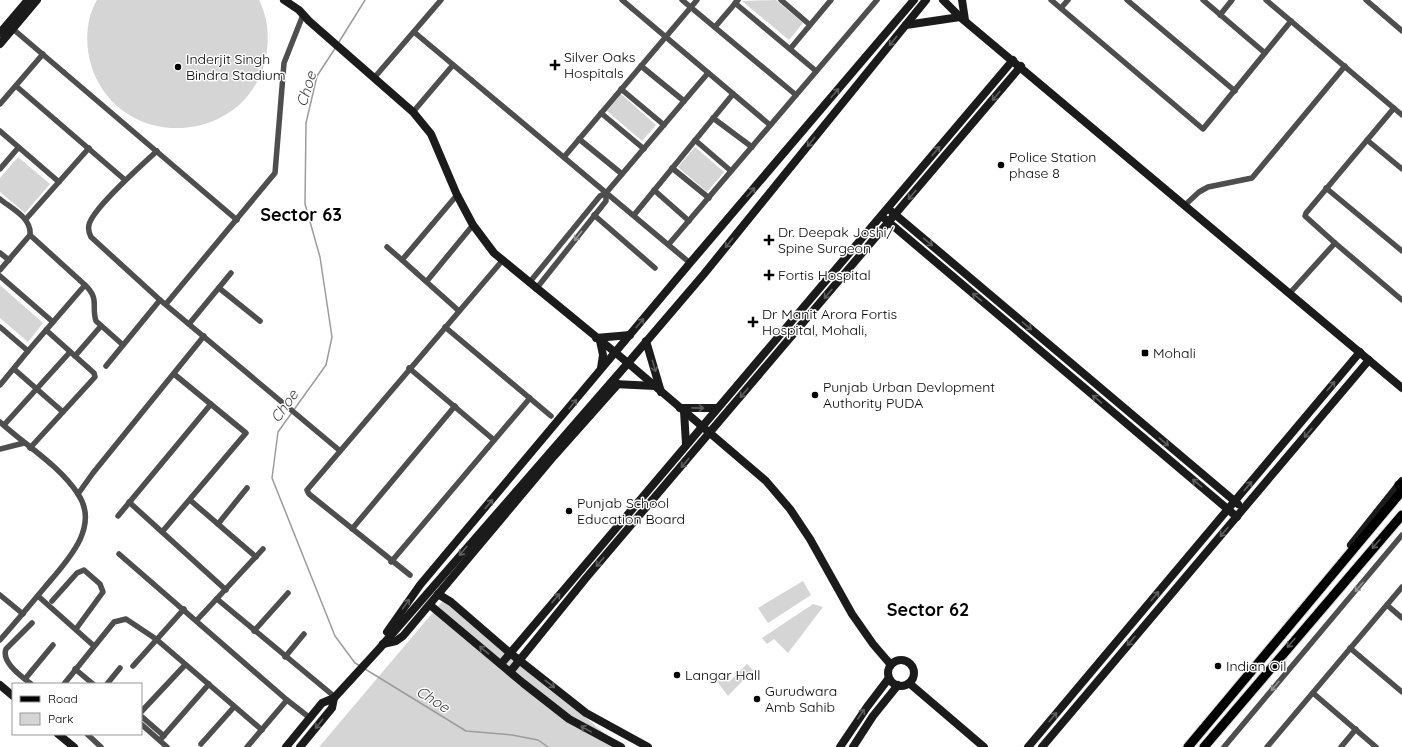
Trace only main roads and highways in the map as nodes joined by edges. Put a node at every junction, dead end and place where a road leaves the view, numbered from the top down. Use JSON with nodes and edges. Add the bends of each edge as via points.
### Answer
{"nodes":[{"id":1,"x":1401,"y":485,"type":"edge"},
{"id":2,"x":1402,"y":515,"type":"edge"},
{"id":3,"x":1188,"y":747,"type":"edge"},
{"id":4,"x":1204,"y":747,"type":"edge"}],
"edges":[{"from":1,"to":3,"type":"main road"},
{"from":2,"to":4,"type":"main road","one_way":true}]}
